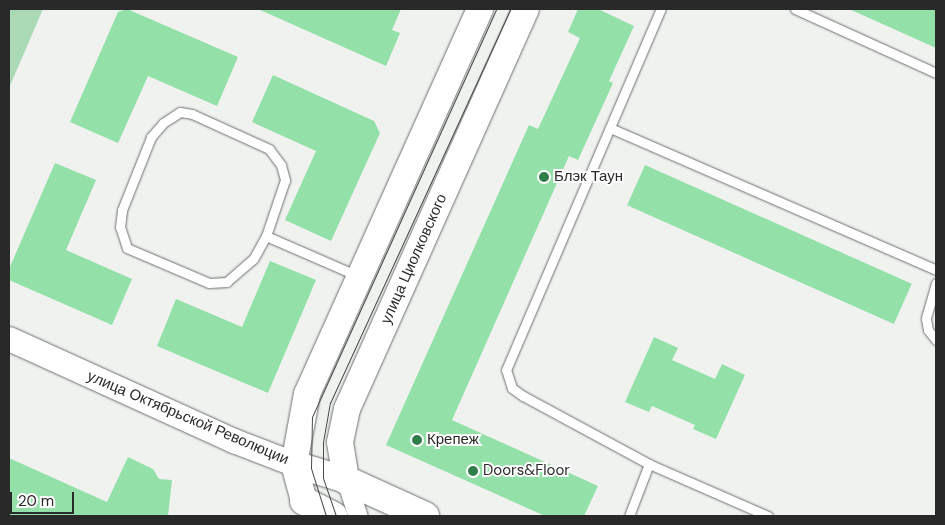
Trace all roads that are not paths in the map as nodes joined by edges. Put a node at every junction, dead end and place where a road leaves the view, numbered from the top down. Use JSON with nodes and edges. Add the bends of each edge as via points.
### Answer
{"nodes":[{"id":1,"x":480,"y":9,"type":"edge"},
{"id":2,"x":526,"y":9,"type":"edge"},
{"id":3,"x":661,"y":9,"type":"edge"},
{"id":4,"x":795,"y":9,"type":"edge"},
{"id":5,"x":936,"y":73,"type":"edge"},
{"id":6,"x":610,"y":128,"type":"junction"},
{"id":7,"x":266,"y":236,"type":"junction"},
{"id":8,"x":936,"y":270,"type":"edge"},
{"id":9,"x":360,"y":276,"type":"junction"},
{"id":10,"x":936,"y":283,"type":"edge"},
{"id":11,"x":9,"y":339,"type":"edge"},
{"id":12,"x":936,"y":340,"type":"edge"},
{"id":13,"x":294,"y":464,"type":"junction"},
{"id":14,"x":649,"y":464,"type":"junction"},
{"id":15,"x":346,"y":480,"type":"junction"},
{"id":16,"x":304,"y":509,"type":"edge"},
{"id":17,"x":334,"y":516,"type":"edge"},
{"id":18,"x":358,"y":516,"type":"edge"},
{"id":19,"x":425,"y":516,"type":"edge"},
{"id":20,"x":629,"y":516,"type":"edge"},
{"id":21,"x":768,"y":516,"type":"edge"}],
"edges":[{"from":1,"to":9,"type":"main road"},
{"from":2,"to":15,"type":"main road","name":"улица Циолковского","via":[[347,409],[340,442]]},
{"from":3,"to":6,"type":"lane"},
{"from":4,"to":5,"type":"lane"},
{"from":6,"to":8,"type":"lane"},
{"from":6,"to":14,"type":"lane","via":[[509,360],[506,377],[512,388],[523,396]]},
{"from":7,"to":7,"type":"lane","via":[[286,180],[281,165],[269,149],[192,114],[180,112],[163,123],[151,137],[122,210],[120,227],[127,248],[209,283],[228,282],[253,259]]},
{"from":7,"to":9,"type":"lane"},
{"from":9,"to":13,"type":"main road","via":[[307,394]]},
{"from":10,"to":12,"type":"lane","via":[[926,319],[928,330]]},
{"from":11,"to":13,"type":"street","name":"улица Октябрьской Революции","via":[[234,441]]},
{"from":13,"to":15,"type":"main road","name":"улица Октябрьской Революции"},
{"from":13,"to":16,"type":"main road"},
{"from":14,"to":20,"type":"lane"},
{"from":14,"to":21,"type":"lane"},
{"from":15,"to":18,"type":"street","name":"улица Циолковского"},
{"from":15,"to":19,"type":"main road","name":"улица Октябрьской Революции"},
{"from":16,"to":17,"type":"main road"}]}
